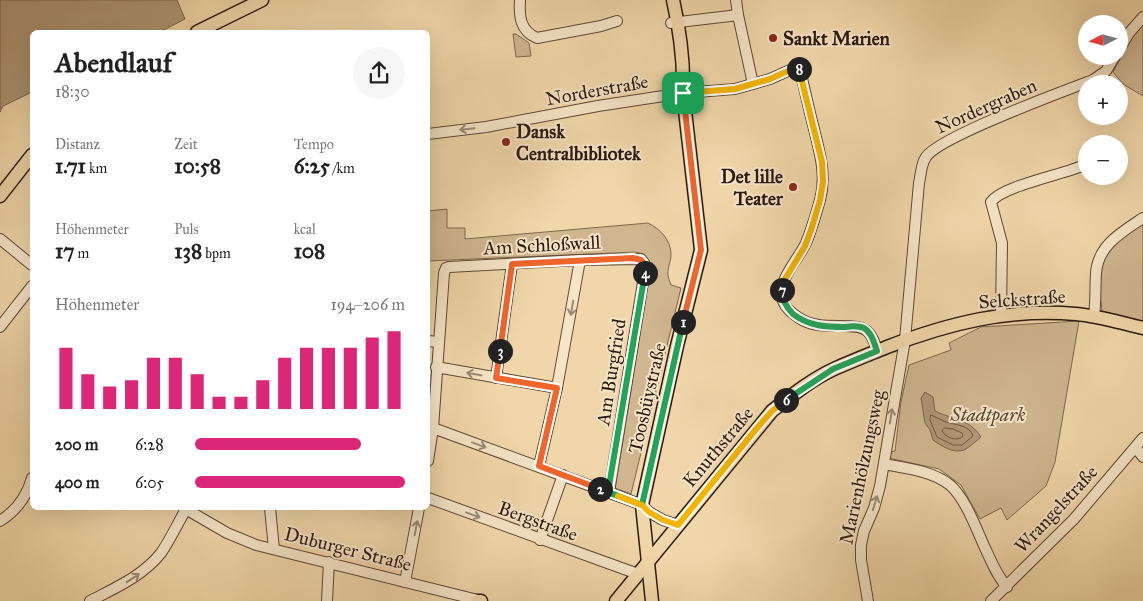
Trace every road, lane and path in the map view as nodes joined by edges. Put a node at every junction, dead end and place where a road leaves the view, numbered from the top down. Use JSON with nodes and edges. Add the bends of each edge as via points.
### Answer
{"nodes":[{"id":1,"x":262,"y":0,"type":"edge"},
{"id":2,"x":520,"y":0,"type":"edge"},
{"id":3,"x":665,"y":0,"type":"edge"},
{"id":4,"x":673,"y":0,"type":"edge"},
{"id":5,"x":736,"y":0,"type":"edge"},
{"id":6,"x":738,"y":15,"type":"junction"},
{"id":7,"x":1143,"y":17,"type":"edge"},
{"id":8,"x":618,"y":21,"type":"dead end"},
{"id":9,"x":674,"y":22,"type":"junction"},
{"id":10,"x":202,"y":30,"type":"edge"},
{"id":11,"x":1128,"y":35,"type":"edge"},
{"id":12,"x":1110,"y":65,"type":"edge"},
{"id":13,"x":753,"y":84,"type":"junction"},
{"id":14,"x":683,"y":93,"type":"junction"},
{"id":15,"x":430,"y":134,"type":"edge"},
{"id":16,"x":30,"y":160,"type":"edge"},
{"id":17,"x":1078,"y":168,"type":"edge"},
{"id":18,"x":0,"y":196,"type":"edge"},
{"id":19,"x":1143,"y":218,"type":"edge"},
{"id":20,"x":0,"y":239,"type":"edge"},
{"id":21,"x":580,"y":260,"type":"junction"},
{"id":22,"x":641,"y":260,"type":"joint"},
{"id":23,"x":30,"y":263,"type":"edge"},
{"id":24,"x":512,"y":264,"type":"junction"},
{"id":25,"x":30,"y":289,"type":"edge"},
{"id":26,"x":1001,"y":315,"type":"junction"},
{"id":27,"x":1094,"y":316,"type":"junction"},
{"id":28,"x":0,"y":327,"type":"edge"},
{"id":29,"x":1143,"y":328,"type":"edge"},
{"id":30,"x":905,"y":340,"type":"junction"},
{"id":31,"x":433,"y":341,"type":"edge"},
{"id":32,"x":877,"y":351,"type":"junction"},
{"id":33,"x":436,"y":367,"type":"junction"},
{"id":34,"x":496,"y":378,"type":"junction"},
{"id":35,"x":557,"y":388,"type":"junction"},
{"id":36,"x":430,"y":428,"type":"edge"},
{"id":37,"x":1143,"y":438,"type":"edge"},
{"id":38,"x":1136,"y":448,"type":"junction"},
{"id":39,"x":1143,"y":457,"type":"edge"},
{"id":40,"x":884,"y":464,"type":"junction"},
{"id":41,"x":539,"y":466,"type":"junction"},
{"id":42,"x":563,"y":475,"type":"junction"},
{"id":43,"x":30,"y":483,"type":"edge"},
{"id":44,"x":608,"y":492,"type":"junction"},
{"id":45,"x":430,"y":499,"type":"edge"},
{"id":46,"x":642,"y":505,"type":"junction"},
{"id":47,"x":184,"y":510,"type":"edge"},
{"id":48,"x":189,"y":510,"type":"edge"},
{"id":49,"x":270,"y":510,"type":"edge"},
{"id":50,"x":419,"y":510,"type":"edge"},
{"id":51,"x":0,"y":521,"type":"edge"},
{"id":52,"x":678,"y":525,"type":"junction"},
{"id":53,"x":540,"y":540,"type":"junction"},
{"id":54,"x":274,"y":549,"type":"junction"},
{"id":55,"x":329,"y":562,"type":"junction"},
{"id":56,"x":647,"y":563,"type":"junction"},
{"id":57,"x":638,"y":574,"type":"junction"},
{"id":58,"x":405,"y":582,"type":"junction"},
{"id":59,"x":1006,"y":587,"type":"junction"},
{"id":60,"x":90,"y":601,"type":"edge"},
{"id":61,"x":327,"y":601,"type":"edge"},
{"id":62,"x":479,"y":601,"type":"edge"},
{"id":63,"x":616,"y":601,"type":"edge"},
{"id":64,"x":652,"y":601,"type":"edge"},
{"id":65,"x":868,"y":601,"type":"edge"},
{"id":66,"x":991,"y":601,"type":"edge"}],
"edges":[{"from":1,"to":10,"type":"main road"},
{"from":2,"to":8,"type":"street","via":[[521,22],[530,35],[537,38]]},
{"from":3,"to":9,"type":"main road"},
{"from":4,"to":9,"type":"main road"},
{"from":5,"to":6,"type":"street"},
{"from":6,"to":9,"type":"street"},
{"from":6,"to":13,"type":"street"},
{"from":7,"to":11,"type":"street"},
{"from":9,"to":14,"type":"main road","name":"Toosbüystraße","via":[[684,71]]},
{"from":12,"to":30,"type":"street","name":"Nordergraben","via":[[1093,80],[980,126],[935,148],[926,156],[921,169]]},
{"from":13,"to":14,"type":"street","name":"Norderstraße","via":[[735,89]]},
{"from":13,"to":32,"type":"street","name":"Norderstraße","via":[[799,66],[822,162],[820,200],[805,246],[785,280],[783,301],[794,314],[811,324],[863,328],[873,338]]},
{"from":14,"to":15,"type":"street","name":"Norderstraße","one_way":true},
{"from":14,"to":46,"type":"main road","name":"Toosbüystraße","via":[[701,250]]},
{"from":16,"to":18,"type":"main road"},
{"from":17,"to":26,"type":"street","via":[[1025,184],[991,202],[1002,243]]},
{"from":19,"to":27,"type":"street","via":[[1109,243],[1099,258]]},
{"from":20,"to":23,"type":"street"},
{"from":21,"to":22,"type":"street","name":"Am Schloßwall"},
{"from":21,"to":24,"type":"street","name":"Am Schloßwall"},
{"from":21,"to":35,"type":"street","one_way":true},
{"from":22,"to":44,"type":"street","name":"Am Burgfried","via":[[645,270]]},
{"from":24,"to":31,"type":"street","name":"Am Schloßwall","via":[[446,268]]},
{"from":24,"to":34,"type":"street"},
{"from":25,"to":28,"type":"street"},
{"from":26,"to":27,"type":"main road","name":"Selckstraße"},
{"from":26,"to":30,"type":"main road","name":"Selckstraße","via":[[962,322]]},
{"from":27,"to":29,"type":"main road","name":"Selckstraße"},
{"from":30,"to":32,"type":"main road","name":"Knuthstraße"},
{"from":40,"to":30,"type":"street","name":"Marienhölzungsweg","one_way":true},
{"from":31,"to":33,"type":"street"},
{"from":32,"to":52,"type":"main road","name":"Knuthstraße","via":[[833,369],[772,411]]},
{"from":34,"to":33,"type":"street","one_way":true},
{"from":33,"to":36,"type":"street"},
{"from":34,"to":35,"type":"street"},
{"from":35,"to":41,"type":"street"},
{"from":36,"to":41,"type":"street","one_way":true},
{"from":37,"to":38,"type":"street","name":"Wrangelstraße"},
{"from":38,"to":39,"type":"street"},
{"from":38,"to":59,"type":"street","name":"Wrangelstraße","via":[[1074,519]]},
{"from":40,"to":59,"type":"street","via":[[926,474],[950,485]]},
{"from":65,"to":40,"type":"street","name":"Marienhölzungsweg","one_way":true,"via":[[861,545]]},
{"from":41,"to":42,"type":"street"},
{"from":42,"to":44,"type":"street"},
{"from":42,"to":53,"type":"street"},
{"from":43,"to":51,"type":"street","via":[[25,496]]},
{"from":44,"to":46,"type":"street"},
{"from":45,"to":53,"type":"street","name":"Bergstraße","one_way":true},
{"from":46,"to":52,"type":"street","via":[[663,520]]},
{"from":46,"to":56,"type":"main road","name":"Toosbüystraße"},
{"from":60,"to":47,"type":"street","one_way":true,"via":[[124,584],[152,563],[161,553]]},
{"from":48,"to":54,"type":"street","name":"Duburger Straße","via":[[242,540]]},
{"from":49,"to":54,"type":"street"},
{"from":58,"to":50,"type":"street","one_way":true},
{"from":52,"to":56,"type":"main road","name":"Knuthstraße"},
{"from":53,"to":57,"type":"street","name":"Bergstraße"},
{"from":54,"to":55,"type":"street","name":"Duburger Straße"},
{"from":55,"to":58,"type":"street","name":"Duburger Straße"},
{"from":55,"to":61,"type":"street"},
{"from":56,"to":57,"type":"main road","name":"Knuthstraße"},
{"from":56,"to":64,"type":"main road","name":"Toosbüystraße"},
{"from":57,"to":63,"type":"main road","name":"Knuthstraße"},
{"from":58,"to":62,"type":"street","name":"Duburger Straße"},
{"from":59,"to":66,"type":"street","name":"Wrangelstraße"}]}
